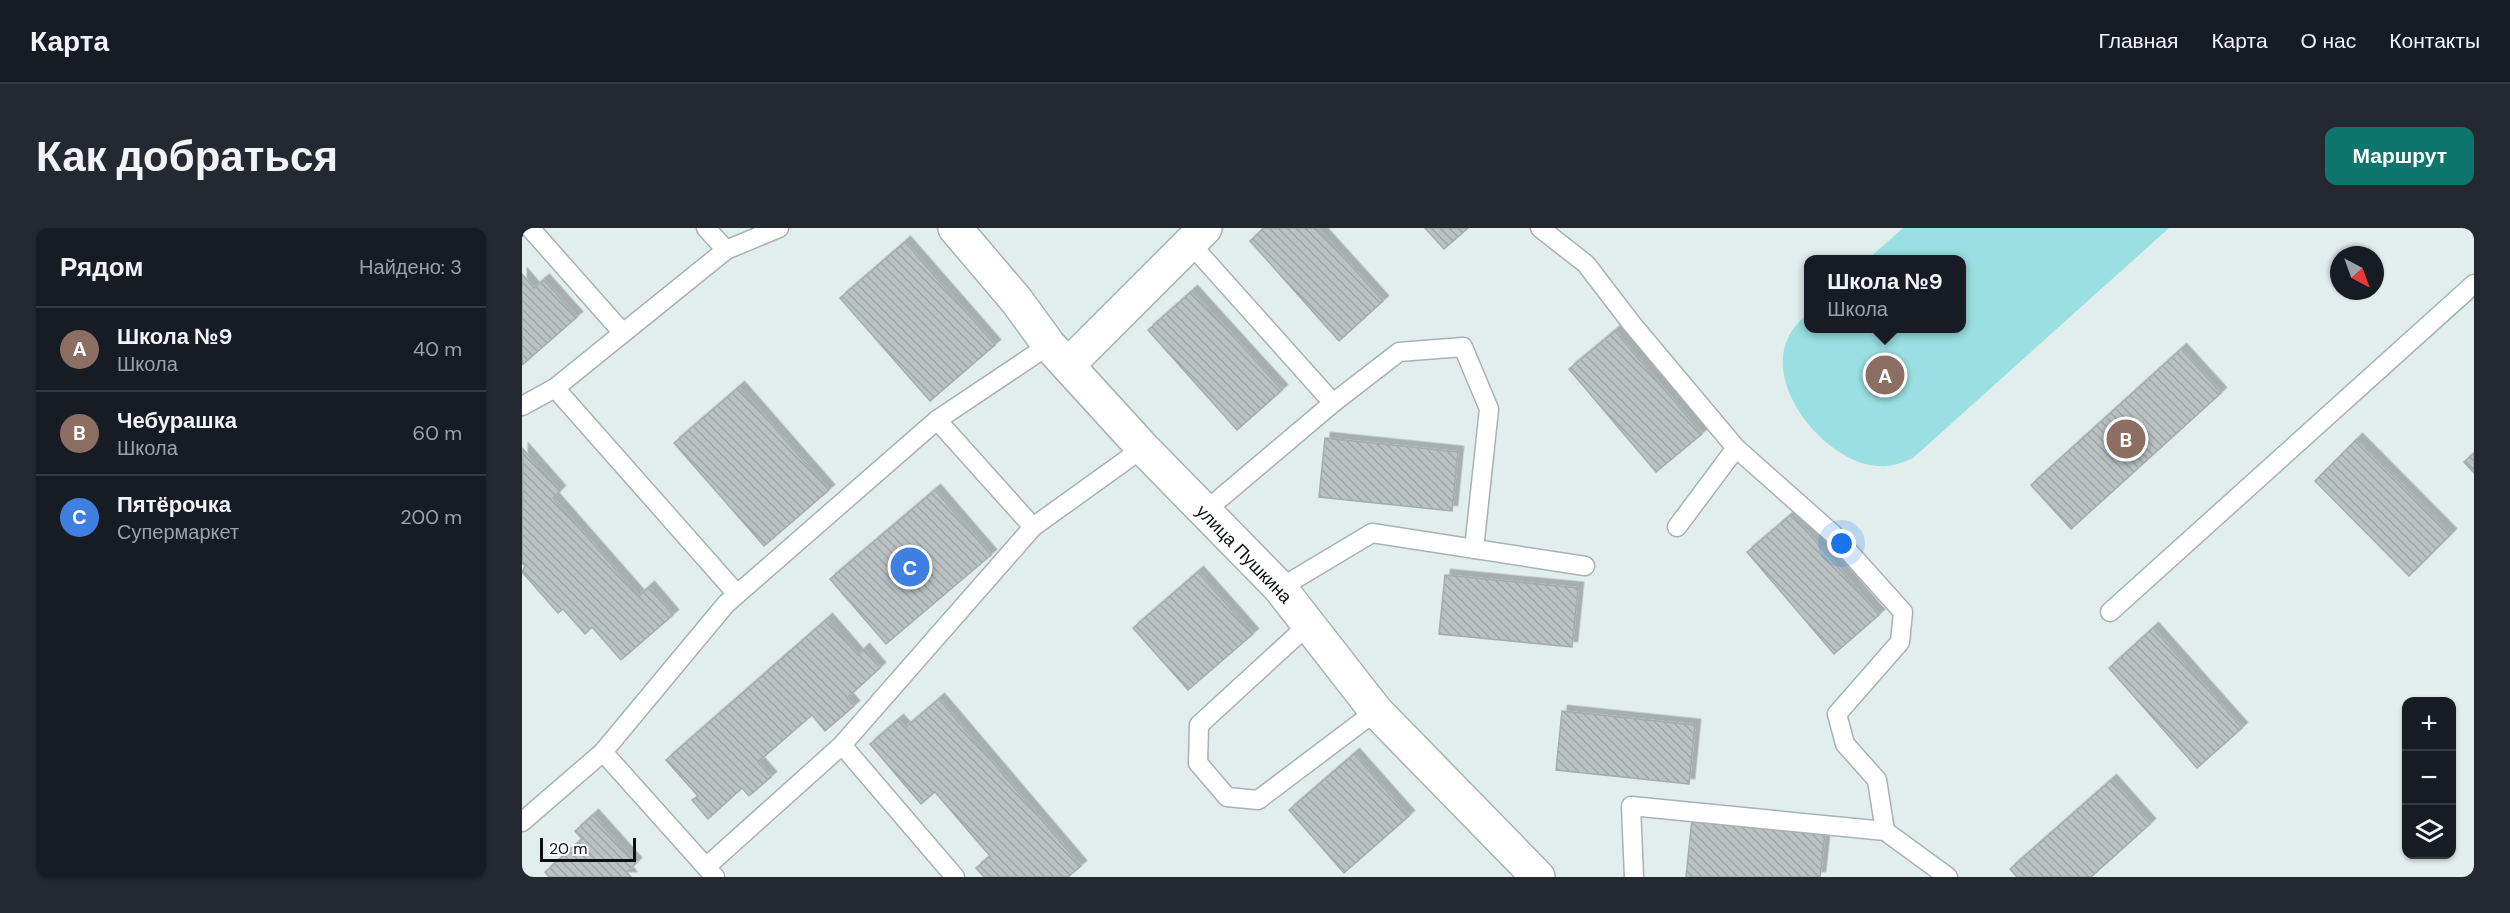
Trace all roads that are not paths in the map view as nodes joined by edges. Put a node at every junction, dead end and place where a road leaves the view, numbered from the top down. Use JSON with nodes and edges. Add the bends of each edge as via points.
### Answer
{"nodes":[{"id":1,"x":530,"y":228,"type":"edge"},
{"id":2,"x":706,"y":228,"type":"edge"},
{"id":3,"x":779,"y":228,"type":"edge"},
{"id":4,"x":955,"y":228,"type":"edge"},
{"id":5,"x":1540,"y":228,"type":"edge"},
{"id":6,"x":1197,"y":235,"type":"edge"},
{"id":7,"x":726,"y":250,"type":"junction"},
{"id":8,"x":2474,"y":284,"type":"edge"},
{"id":9,"x":623,"y":333,"type":"junction"},
{"id":10,"x":1059,"y":355,"type":"junction"},
{"id":11,"x":555,"y":388,"type":"junction"},
{"id":12,"x":1333,"y":403,"type":"junction"},
{"id":13,"x":522,"y":406,"type":"edge"},
{"id":14,"x":937,"y":420,"type":"junction"},
{"id":15,"x":1143,"y":448,"type":"junction"},
{"id":16,"x":1736,"y":448,"type":"junction"},
{"id":17,"x":1204,"y":512,"type":"junction"},
{"id":18,"x":1033,"y":527,"type":"junction"},
{"id":19,"x":1677,"y":527,"type":"dead end"},
{"id":20,"x":1474,"y":549,"type":"junction"},
{"id":21,"x":1585,"y":566,"type":"dead end"},
{"id":22,"x":1280,"y":588,"type":"junction"},
{"id":23,"x":737,"y":594,"type":"junction"},
{"id":24,"x":2110,"y":612,"type":"dead end"},
{"id":25,"x":1308,"y":625,"type":"junction"},
{"id":26,"x":1376,"y":711,"type":"junction"},
{"id":27,"x":842,"y":745,"type":"junction"},
{"id":28,"x":603,"y":752,"type":"junction"},
{"id":29,"x":522,"y":822,"type":"edge"},
{"id":30,"x":1885,"y":831,"type":"junction"},
{"id":31,"x":710,"y":872,"type":"edge"},
{"id":32,"x":954,"y":876,"type":"edge"},
{"id":33,"x":1538,"y":877,"type":"edge"},
{"id":34,"x":1634,"y":877,"type":"edge"},
{"id":35,"x":1948,"y":877,"type":"edge"}],
"edges":[{"from":1,"to":9,"type":"lane"},
{"from":2,"to":7,"type":"lane"},
{"from":3,"to":7,"type":"lane"},
{"from":4,"to":10,"type":"street","name":"улица Пушкина"},
{"from":5,"to":16,"type":"lane","via":[[1586,264]]},
{"from":6,"to":10,"type":"street"},
{"from":6,"to":12,"type":"lane"},
{"from":7,"to":9,"type":"lane"},
{"from":8,"to":24,"type":"lane"},
{"from":9,"to":11,"type":"lane"},
{"from":10,"to":14,"type":"lane"},
{"from":10,"to":15,"type":"street","name":"улица Пушкина"},
{"from":11,"to":13,"type":"lane"},
{"from":11,"to":23,"type":"lane"},
{"from":12,"to":17,"type":"lane"},
{"from":12,"to":20,"type":"lane","via":[[1399,352],[1463,346],[1488,409]]},
{"from":14,"to":18,"type":"lane"},
{"from":14,"to":23,"type":"lane"},
{"from":15,"to":17,"type":"street","name":"улица Пушкина"},
{"from":15,"to":18,"type":"lane"},
{"from":16,"to":19,"type":"lane"},
{"from":16,"to":30,"type":"lane","via":[[1833,534],[1903,612],[1900,642],[1837,714],[1845,744],[1877,780]]},
{"from":17,"to":22,"type":"street","name":"улица Пушкина"},
{"from":18,"to":27,"type":"lane"},
{"from":20,"to":21,"type":"lane"},
{"from":20,"to":22,"type":"lane","via":[[1372,533]]},
{"from":22,"to":25,"type":"street","name":"улица Пушкина"},
{"from":23,"to":28,"type":"lane"},
{"from":25,"to":26,"type":"street","name":"улица Пушкина"},
{"from":25,"to":26,"type":"lane","via":[[1200,725],[1198,763],[1227,797],[1258,800]]},
{"from":26,"to":33,"type":"street","name":"улица Пушкина"},
{"from":27,"to":31,"type":"lane"},
{"from":27,"to":32,"type":"lane"},
{"from":28,"to":29,"type":"lane"},
{"from":28,"to":31,"type":"lane"},
{"from":30,"to":34,"type":"lane","via":[[1631,806]]},
{"from":30,"to":35,"type":"lane"}]}
